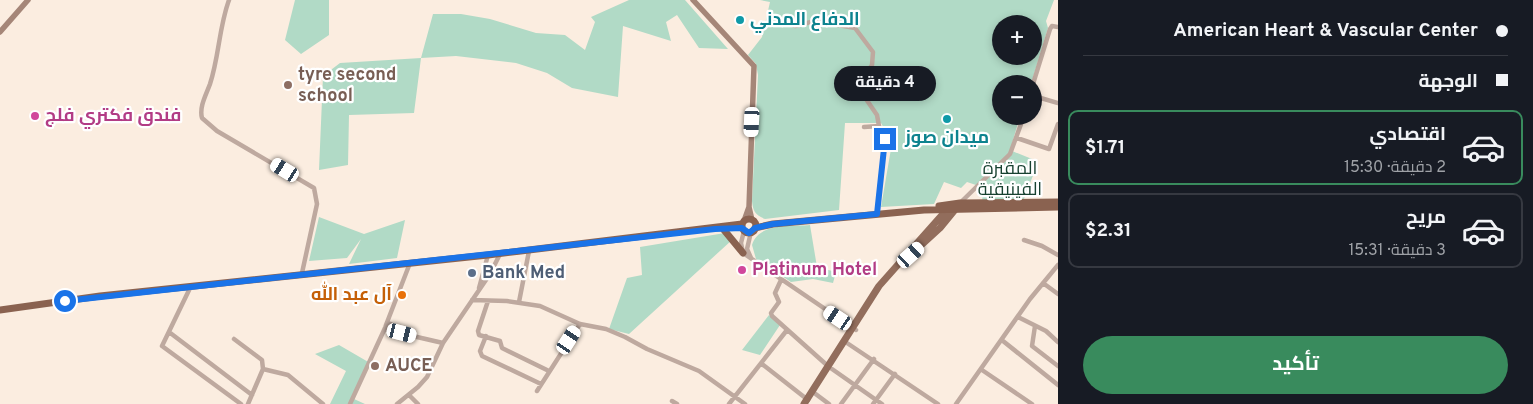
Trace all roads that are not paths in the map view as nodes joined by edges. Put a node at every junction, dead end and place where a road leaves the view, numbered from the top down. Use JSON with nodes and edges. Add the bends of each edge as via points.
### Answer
{"nodes":[{"id":1,"x":28,"y":0,"type":"edge"},
{"id":2,"x":229,"y":0,"type":"edge"},
{"id":3,"x":693,"y":0,"type":"edge"},
{"id":4,"x":788,"y":23,"type":"dead end"},
{"id":5,"x":1057,"y":25,"type":"edge"},
{"id":6,"x":0,"y":32,"type":"edge"},
{"id":7,"x":1036,"y":75,"type":"edge"},
{"id":8,"x":1042,"y":98,"type":"edge"},
{"id":9,"x":1058,"y":103,"type":"edge"},
{"id":10,"x":1058,"y":124,"type":"edge"},
{"id":11,"x":1021,"y":125,"type":"edge"},
{"id":12,"x":878,"y":126,"type":"junction"},
{"id":13,"x":864,"y":127,"type":"dead end"},
{"id":14,"x":1017,"y":138,"type":"junction"},
{"id":15,"x":1058,"y":202,"type":"edge"},
{"id":16,"x":954,"y":206,"type":"junction"},
{"id":17,"x":1058,"y":207,"type":"edge"},
{"id":18,"x":877,"y":214,"type":"junction"},
{"id":19,"x":748,"y":226,"type":"junction"},
{"id":20,"x":715,"y":229,"type":"junction"},
{"id":21,"x":724,"y":230,"type":"junction"},
{"id":22,"x":1024,"y":240,"type":"dead end"},
{"id":23,"x":530,"y":250,"type":"junction"},
{"id":24,"x":743,"y":253,"type":"junction"},
{"id":25,"x":500,"y":254,"type":"junction"},
{"id":26,"x":488,"y":255,"type":"junction"},
{"id":27,"x":1058,"y":255,"type":"edge"},
{"id":28,"x":752,"y":259,"type":"junction"},
{"id":29,"x":410,"y":263,"type":"junction"},
{"id":30,"x":1058,"y":265,"type":"edge"},
{"id":31,"x":302,"y":273,"type":"junction"},
{"id":32,"x":781,"y":280,"type":"junction"},
{"id":33,"x":1043,"y":283,"type":"junction"},
{"id":34,"x":191,"y":286,"type":"junction"},
{"id":35,"x":479,"y":291,"type":"junction"},
{"id":36,"x":1058,"y":294,"type":"edge"},
{"id":37,"x":472,"y":300,"type":"junction"},
{"id":38,"x":488,"y":301,"type":"junction"},
{"id":39,"x":519,"y":302,"type":"junction"},
{"id":40,"x":0,"y":310,"type":"edge"},
{"id":41,"x":1018,"y":317,"type":"junction"},
{"id":42,"x":580,"y":324,"type":"junction"},
{"id":43,"x":1035,"y":326,"type":"junction"},
{"id":44,"x":389,"y":328,"type":"junction"},
{"id":45,"x":854,"y":329,"type":"junction"},
{"id":46,"x":787,"y":330,"type":"junction"},
{"id":47,"x":169,"y":332,"type":"junction"},
{"id":48,"x":486,"y":336,"type":"junction"},
{"id":49,"x":234,"y":339,"type":"dead end"},
{"id":50,"x":1003,"y":340,"type":"junction"},
{"id":51,"x":1058,"y":342,"type":"edge"},
{"id":52,"x":443,"y":343,"type":"junction"},
{"id":53,"x":848,"y":343,"type":"junction"},
{"id":54,"x":874,"y":360,"type":"junction"},
{"id":55,"x":762,"y":364,"type":"junction"},
{"id":56,"x":1058,"y":366,"type":"edge"},
{"id":57,"x":831,"y":368,"type":"junction"},
{"id":58,"x":263,"y":369,"type":"junction"},
{"id":59,"x":982,"y":370,"type":"junction"},
{"id":60,"x":549,"y":371,"type":"junction"},
{"id":61,"x":896,"y":374,"type":"junction"},
{"id":62,"x":541,"y":384,"type":"junction"},
{"id":63,"x":856,"y":385,"type":"junction"},
{"id":64,"x":1058,"y":385,"type":"edge"},
{"id":65,"x":537,"y":391,"type":"dead end"},
{"id":66,"x":252,"y":395,"type":"junction"},
{"id":67,"x":408,"y":395,"type":"junction"},
{"id":68,"x":735,"y":396,"type":"junction"},
{"id":69,"x":810,"y":397,"type":"edge"},
{"id":70,"x":874,"y":402,"type":"edge"},
{"id":71,"x":241,"y":404,"type":"edge"},
{"id":72,"x":248,"y":404,"type":"edge"},
{"id":73,"x":323,"y":404,"type":"edge"},
{"id":74,"x":350,"y":404,"type":"edge"},
{"id":75,"x":397,"y":404,"type":"edge"},
{"id":76,"x":418,"y":404,"type":"edge"},
{"id":77,"x":729,"y":404,"type":"edge"},
{"id":78,"x":745,"y":404,"type":"edge"},
{"id":79,"x":829,"y":404,"type":"edge"},
{"id":80,"x":841,"y":404,"type":"edge"},
{"id":81,"x":882,"y":404,"type":"edge"},
{"id":82,"x":938,"y":404,"type":"edge"},
{"id":83,"x":956,"y":404,"type":"edge"},
{"id":84,"x":1032,"y":404,"type":"edge"}],
"edges":[{"from":1,"to":6,"type":"main road"},
{"from":2,"to":31,"type":"street","via":[[216,66],[201,109],[202,118],[218,132],[314,188],[317,204]]},
{"from":3,"to":19,"type":"main road","via":[[754,66]]},
{"from":4,"to":12,"type":"street","via":[[795,26],[822,21],[860,31],[874,56],[870,69],[857,86],[877,115]]},
{"from":5,"to":7,"type":"street","via":[[1050,29]]},
{"from":8,"to":9,"type":"street"},
{"from":10,"to":14,"type":"street","via":[[1049,149]]},
{"from":11,"to":14,"type":"street"},
{"from":12,"to":13,"type":"street"},
{"from":12,"to":18,"type":"street","via":[[885,139],[885,148]]},
{"from":14,"to":16,"type":"street","via":[[1010,154]]},
{"from":15,"to":16,"type":"highway"},
{"from":16,"to":17,"type":"highway"},
{"from":16,"to":18,"type":"highway"},
{"from":16,"to":45,"type":"main road","via":[[887,277]]},
{"from":18,"to":19,"type":"highway"},
{"from":19,"to":20,"type":"highway"},
{"from":19,"to":21,"type":"highway"},
{"from":19,"to":24,"type":"street","via":[[741,243]]},
{"from":19,"to":28,"type":"street","via":[[747,249]]},
{"from":20,"to":21,"type":"highway"},
{"from":20,"to":23,"type":"highway"},
{"from":21,"to":24,"type":"highway"},
{"from":22,"to":27,"type":"street"},
{"from":23,"to":25,"type":"highway"},
{"from":23,"to":39,"type":"street"},
{"from":24,"to":28,"type":"street"},
{"from":25,"to":26,"type":"highway"},
{"from":25,"to":35,"type":"street"},
{"from":26,"to":29,"type":"highway"},
{"from":26,"to":35,"type":"street"},
{"from":28,"to":32,"type":"street"},
{"from":29,"to":31,"type":"highway"},
{"from":29,"to":44,"type":"street"},
{"from":30,"to":33,"type":"street"},
{"from":31,"to":34,"type":"highway"},
{"from":32,"to":45,"type":"street"},
{"from":32,"to":46,"type":"street","via":[[774,293],[779,302],[771,314]]},
{"from":33,"to":36,"type":"street"},
{"from":33,"to":41,"type":"street"},
{"from":34,"to":40,"type":"highway"},
{"from":34,"to":47,"type":"street"},
{"from":35,"to":37,"type":"street"},
{"from":37,"to":38,"type":"street"},
{"from":37,"to":52,"type":"street"},
{"from":38,"to":39,"type":"street"},
{"from":38,"to":48,"type":"street","via":[[478,334]]},
{"from":39,"to":42,"type":"street","via":[[540,306]]},
{"from":41,"to":43,"type":"street"},
{"from":41,"to":50,"type":"street"},
{"from":42,"to":60,"type":"street"},
{"from":42,"to":68,"type":"street","via":[[625,336],[647,349],[688,365]]},
{"from":43,"to":51,"type":"street"},
{"from":43,"to":56,"type":"street","via":[[1032,346]]},
{"from":44,"to":52,"type":"street"},
{"from":44,"to":74,"type":"street","via":[[380,339]]},
{"from":45,"to":53,"type":"main road"},
{"from":45,"to":57,"type":"main road"},
{"from":46,"to":55,"type":"street"},
{"from":46,"to":57,"type":"street"},
{"from":47,"to":66,"type":"street"},
{"from":47,"to":71,"type":"street","via":[[162,346]]},
{"from":48,"to":60,"type":"street","via":[[500,340],[502,348]]},
{"from":48,"to":62,"type":"street","via":[[480,351],[482,356]]},
{"from":49,"to":58,"type":"street","via":[[262,360]]},
{"from":50,"to":59,"type":"street"},
{"from":50,"to":64,"type":"street"},
{"from":52,"to":67,"type":"street","via":[[427,377]]},
{"from":53,"to":54,"type":"street"},
{"from":53,"to":57,"type":"main road"},
{"from":54,"to":61,"type":"street"},
{"from":54,"to":63,"type":"street"},
{"from":55,"to":68,"type":"street"},
{"from":55,"to":69,"type":"street"},
{"from":57,"to":63,"type":"street"},
{"from":57,"to":69,"type":"main road"},
{"from":58,"to":66,"type":"street"},
{"from":58,"to":73,"type":"street","via":[[288,374]]},
{"from":59,"to":83,"type":"street"},
{"from":59,"to":84,"type":"street"},
{"from":60,"to":62,"type":"street"},
{"from":61,"to":70,"type":"street"},
{"from":61,"to":82,"type":"street"},
{"from":62,"to":65,"type":"street"},
{"from":63,"to":70,"type":"street"},
{"from":63,"to":80,"type":"street"},
{"from":66,"to":72,"type":"street"},
{"from":67,"to":75,"type":"street"},
{"from":67,"to":76,"type":"street"},
{"from":68,"to":77,"type":"street"},
{"from":68,"to":78,"type":"street"},
{"from":69,"to":79,"type":"street"},
{"from":70,"to":81,"type":"street"}]}
